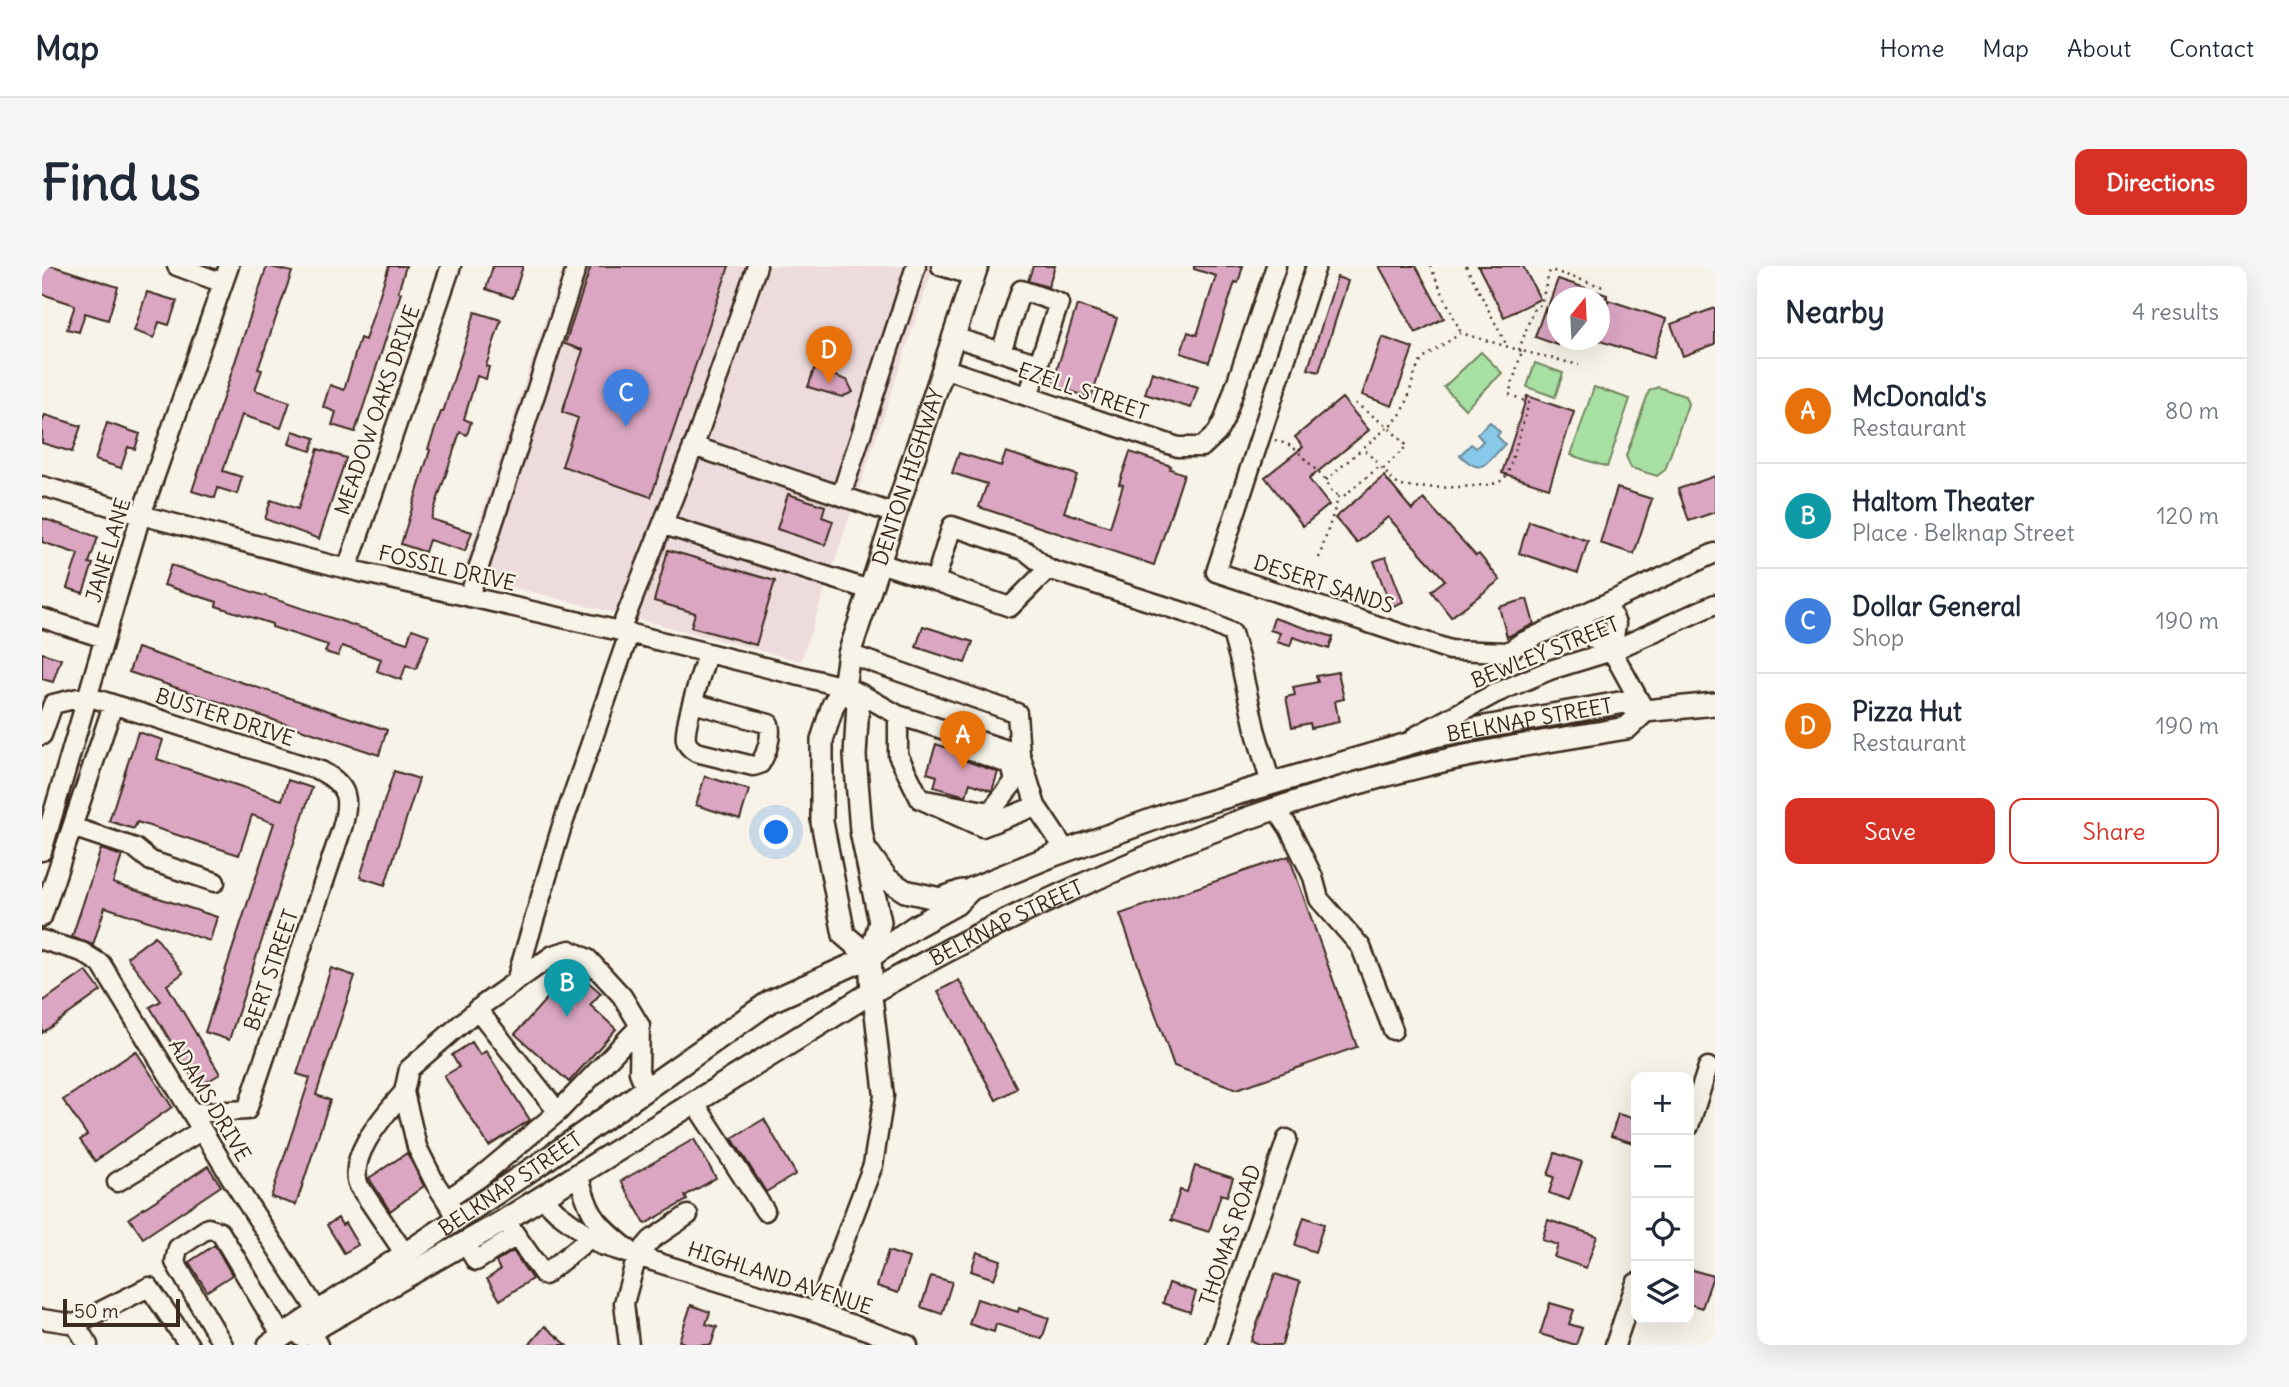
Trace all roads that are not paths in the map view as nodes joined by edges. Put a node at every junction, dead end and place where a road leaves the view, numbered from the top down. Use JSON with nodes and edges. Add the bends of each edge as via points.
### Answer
{"nodes":[{"id":1,"x":177,"y":266,"type":"edge"},
{"id":2,"x":229,"y":266,"type":"edge"},
{"id":3,"x":451,"y":266,"type":"edge"},
{"id":4,"x":577,"y":266,"type":"edge"},
{"id":5,"x":757,"y":266,"type":"edge"},
{"id":6,"x":916,"y":266,"type":"edge"},
{"id":7,"x":941,"y":266,"type":"edge"},
{"id":8,"x":1276,"y":266,"type":"edge"},
{"id":9,"x":1316,"y":266,"type":"edge"},
{"id":10,"x":976,"y":271,"type":"edge"},
{"id":11,"x":223,"y":283,"type":"junction"},
{"id":12,"x":954,"y":337,"type":"junction"},
{"id":13,"x":1002,"y":352,"type":"junction"},
{"id":14,"x":1039,"y":364,"type":"junction"},
{"id":15,"x":943,"y":368,"type":"junction"},
{"id":16,"x":1028,"y":396,"type":"junction"},
{"id":17,"x":694,"y":446,"type":"junction"},
{"id":18,"x":42,"y":486,"type":"edge"},
{"id":19,"x":841,"y":496,"type":"junction"},
{"id":20,"x":141,"y":514,"type":"junction"},
{"id":21,"x":895,"y":514,"type":"junction"},
{"id":22,"x":664,"y":525,"type":"junction"},
{"id":23,"x":1715,"y":553,"type":"edge"},
{"id":24,"x":879,"y":563,"type":"junction"},
{"id":25,"x":347,"y":569,"type":"junction"},
{"id":26,"x":1048,"y":569,"type":"junction"},
{"id":27,"x":935,"y":581,"type":"junction"},
{"id":28,"x":870,"y":590,"type":"junction"},
{"id":29,"x":469,"y":597,"type":"junction"},
{"id":30,"x":1607,"y":603,"type":"junction"},
{"id":31,"x":1715,"y":604,"type":"edge"},
{"id":32,"x":1582,"y":614,"type":"junction"},
{"id":33,"x":42,"y":618,"type":"edge"},
{"id":34,"x":625,"y":632,"type":"junction"},
{"id":35,"x":104,"y":638,"type":"junction"},
{"id":36,"x":1612,"y":651,"type":"junction"},
{"id":37,"x":707,"y":653,"type":"junction"},
{"id":38,"x":849,"y":653,"type":"junction"},
{"id":39,"x":844,"y":687,"type":"junction"},
{"id":40,"x":101,"y":701,"type":"junction"},
{"id":41,"x":693,"y":703,"type":"junction"},
{"id":42,"x":1715,"y":704,"type":"edge"},
{"id":43,"x":1646,"y":711,"type":"junction"},
{"id":44,"x":898,"y":715,"type":"junction"},
{"id":45,"x":42,"y":735,"type":"edge"},
{"id":46,"x":1394,"y":748,"type":"junction"},
{"id":47,"x":1020,"y":754,"type":"junction"},
{"id":48,"x":1271,"y":784,"type":"junction"},
{"id":49,"x":344,"y":790,"type":"joint"},
{"id":50,"x":920,"y":799,"type":"junction"},
{"id":51,"x":48,"y":806,"type":"edge"},
{"id":52,"x":1036,"y":806,"type":"junction"},
{"id":53,"x":1278,"y":810,"type":"junction"},
{"id":54,"x":72,"y":827,"type":"junction"},
{"id":55,"x":865,"y":848,"type":"junction"},
{"id":56,"x":42,"y":851,"type":"edge"},
{"id":57,"x":1066,"y":851,"type":"junction"},
{"id":58,"x":215,"y":882,"type":"dead end"},
{"id":59,"x":971,"y":889,"type":"junction"},
{"id":60,"x":42,"y":917,"type":"edge"},
{"id":61,"x":42,"y":940,"type":"edge"},
{"id":62,"x":870,"y":957,"type":"junction"},
{"id":63,"x":516,"y":981,"type":"junction"},
{"id":64,"x":872,"y":992,"type":"junction"},
{"id":65,"x":477,"y":1009,"type":"junction"},
{"id":66,"x":640,"y":1026,"type":"junction"},
{"id":67,"x":1392,"y":1030,"type":"dead end"},
{"id":68,"x":1709,"y":1067,"type":"dead end"},
{"id":69,"x":646,"y":1089,"type":"junction"},
{"id":70,"x":404,"y":1092,"type":"junction"},
{"id":71,"x":694,"y":1102,"type":"junction"},
{"id":72,"x":1694,"y":1111,"type":"edge"},
{"id":73,"x":558,"y":1112,"type":"junction"},
{"id":74,"x":192,"y":1113,"type":"junction"},
{"id":75,"x":202,"y":1130,"type":"junction"},
{"id":76,"x":1287,"y":1139,"type":"dead end"},
{"id":77,"x":578,"y":1173,"type":"junction"},
{"id":78,"x":117,"y":1182,"type":"dead end"},
{"id":79,"x":542,"y":1197,"type":"junction"},
{"id":80,"x":446,"y":1200,"type":"junction"},
{"id":81,"x":765,"y":1211,"type":"dead end"},
{"id":82,"x":688,"y":1215,"type":"dead end"},
{"id":83,"x":458,"y":1218,"type":"junction"},
{"id":84,"x":511,"y":1228,"type":"junction"},
{"id":85,"x":590,"y":1238,"type":"junction"},
{"id":86,"x":405,"y":1254,"type":"junction"},
{"id":87,"x":638,"y":1256,"type":"junction"},
{"id":88,"x":1631,"y":1298,"type":"edge"},
{"id":89,"x":318,"y":1312,"type":"junction"},
{"id":90,"x":817,"y":1312,"type":"junction"},
{"id":91,"x":42,"y":1319,"type":"edge"},
{"id":92,"x":75,"y":1324,"type":"junction"},
{"id":93,"x":314,"y":1339,"type":"edge"},
{"id":94,"x":279,"y":1342,"type":"edge"},
{"id":95,"x":88,"y":1345,"type":"edge"},
{"id":96,"x":189,"y":1345,"type":"edge"},
{"id":97,"x":223,"y":1345,"type":"edge"},
{"id":98,"x":629,"y":1345,"type":"edge"},
{"id":99,"x":908,"y":1345,"type":"edge"},
{"id":100,"x":1216,"y":1345,"type":"edge"},
{"id":101,"x":1615,"y":1345,"type":"edge"}],
"edges":[{"from":1,"to":11,"type":"street"},
{"from":2,"to":11,"type":"street","name":"JANE LANE"},
{"from":3,"to":25,"type":"street","name":"MEADOW OAKS DRIVE"},
{"from":4,"to":29,"type":"street"},
{"from":5,"to":17,"type":"street"},
{"from":6,"to":19,"type":"street"},
{"from":7,"to":10,"type":"street"},
{"from":8,"to":16,"type":"street","name":"EZELL STREET","via":[[1224,420],[1202,447],[1178,447]]},
{"from":9,"to":32,"type":"street","name":"DESERT SANDS","via":[[1216,572],[1450,650],[1508,652]]},
{"from":10,"to":12,"type":"main road","name":"DENTON HIGHWAY"},
{"from":11,"to":20,"type":"street","name":"JANE LANE"},
{"from":12,"to":13,"type":"street"},
{"from":12,"to":15,"type":"main road","name":"DENTON HIGHWAY"},
{"from":13,"to":14,"type":"street"},
{"from":13,"to":14,"type":"street","via":[[1021,290],[1059,303]]},
{"from":14,"to":16,"type":"street"},
{"from":15,"to":16,"type":"street","name":"EZELL STREET"},
{"from":15,"to":21,"type":"main road","name":"DENTON HIGHWAY"},
{"from":17,"to":19,"type":"street"},
{"from":17,"to":22,"type":"street"},
{"from":18,"to":20,"type":"street","name":"FOSSIL DRIVE"},
{"from":19,"to":21,"type":"street"},
{"from":20,"to":25,"type":"street","name":"FOSSIL DRIVE"},
{"from":20,"to":35,"type":"street","name":"JANE LANE"},
{"from":21,"to":24,"type":"main road","name":"DENTON HIGHWAY"},
{"from":22,"to":28,"type":"street"},
{"from":22,"to":34,"type":"street"},
{"from":23,"to":30,"type":"street","name":"DESERT SANDS"},
{"from":24,"to":27,"type":"street"},
{"from":24,"to":28,"type":"main road","name":"DENTON HIGHWAY"},
{"from":25,"to":29,"type":"street","name":"FOSSIL DRIVE"},
{"from":26,"to":27,"type":"street","via":[[1010,607]]},
{"from":26,"to":27,"type":"street","via":[[1026,551],[952,526]]},
{"from":26,"to":48,"type":"street","via":[[1199,617],[1232,633]]},
{"from":28,"to":38,"type":"main road","name":"DENTON HIGHWAY"},
{"from":29,"to":34,"type":"street","name":"FOSSIL DRIVE"},
{"from":30,"to":32,"type":"street","name":"DESERT SANDS"},
{"from":30,"to":36,"type":"street","via":[[1616,624]]},
{"from":31,"to":36,"type":"street","name":"BEWLEY STREET"},
{"from":32,"to":36,"type":"street","via":[[1591,636]]},
{"from":33,"to":35,"type":"street"},
{"from":34,"to":37,"type":"street","name":"FOSSIL DRIVE"},
{"from":34,"to":63,"type":"street"},
{"from":35,"to":40,"type":"street","name":"JANE LANE"},
{"from":36,"to":43,"type":"street"},
{"from":36,"to":46,"type":"street","name":"BEWLEY STREET","via":[[1494,694]]},
{"from":37,"to":39,"type":"street","name":"FOSSIL DRIVE"},
{"from":37,"to":41,"type":"street"},
{"from":38,"to":39,"type":"main road","name":"DENTON HIGHWAY"},
{"from":38,"to":47,"type":"street","via":[[1017,713]]},
{"from":39,"to":44,"type":"street","name":"FOSSIL DRIVE"},
{"from":39,"to":55,"type":"main road","via":[[858,704],[855,757]]},
{"from":39,"to":62,"type":"main road","name":"DENTON HIGHWAY","via":[[822,740],[822,822],[844,935]]},
{"from":40,"to":45,"type":"street","via":[[53,704]]},
{"from":40,"to":49,"type":"street","name":"BUSTER DRIVE","via":[[321,771]]},
{"from":40,"to":51,"type":"street","name":"JANE LANE"},
{"from":40,"to":54,"type":"street"},
{"from":41,"to":41,"type":"street","via":[[687,727],[689,747],[753,766],[761,764],[769,723]]},
{"from":42,"to":43,"type":"main road"},
{"from":43,"to":46,"type":"main road","name":"BELKNAP STREET","via":[[1625,702],[1435,736]]},
{"from":43,"to":53,"type":"main road","name":"BELKNAP STREET","via":[[1627,728],[1435,762]]},
{"from":44,"to":47,"type":"street"},
{"from":44,"to":50,"type":"street","via":[[898,755]]},
{"from":44,"to":50,"type":"street","via":[[918,731],[1011,765],[1015,781],[990,812]]},
{"from":46,"to":48,"type":"main road","name":"BELKNAP STREET"},
{"from":47,"to":52,"type":"street"},
{"from":48,"to":57,"type":"main road","name":"BELKNAP STREET","via":[[1174,811]]},
{"from":49,"to":74,"type":"street","name":"BERT STREET","via":[[347,800],[342,828],[247,1110]]},
{"from":50,"to":52,"type":"street","via":[[982,827]]},
{"from":51,"to":56,"type":"street","name":"JANE LANE"},
{"from":52,"to":57,"type":"street"},
{"from":53,"to":64,"type":"main road","name":"BELKNAP STREET","via":[[1172,846],[1065,892]]},
{"from":53,"to":67,"type":"street","via":[[1319,899],[1361,947]]},
{"from":54,"to":58,"type":"street"},
{"from":54,"to":60,"type":"street"},
{"from":55,"to":59,"type":"main road","via":[[887,879],[905,891],[940,899]]},
{"from":55,"to":62,"type":"main road","via":[[880,922]]},
{"from":57,"to":59,"type":"main road","name":"BELKNAP STREET"},
{"from":59,"to":62,"type":"main road","name":"BELKNAP STREET","via":[[956,904]]},
{"from":61,"to":74,"type":"street","name":"ADAMS DRIVE","via":[[82,952],[101,964]]},
{"from":62,"to":64,"type":"main road"},
{"from":62,"to":69,"type":"main road","name":"BELKNAP STREET","via":[[771,1001]]},
{"from":63,"to":65,"type":"street"},
{"from":63,"to":66,"type":"street","via":[[553,955],[570,950],[588,959],[622,996]]},
{"from":64,"to":71,"type":"main road","name":"BELKNAP STREET"},
{"from":64,"to":90,"type":"street","via":[[884,1096],[873,1165]]},
{"from":65,"to":70,"type":"street","via":[[409,1069]]},
{"from":65,"to":73,"type":"street"},
{"from":66,"to":69,"type":"street","via":[[639,1072]]},
{"from":66,"to":73,"type":"street"},
{"from":68,"to":72,"type":"street"},
{"from":69,"to":83,"type":"main road","name":"BELKNAP STREET"},
{"from":70,"to":80,"type":"street","via":[[418,1147]]},
{"from":70,"to":86,"type":"street","via":[[355,1167],[359,1186]]},
{"from":71,"to":77,"type":"main road","name":"BELKNAP STREET"},
{"from":71,"to":81,"type":"street"},
{"from":73,"to":80,"type":"street"},
{"from":74,"to":75,"type":"street","name":"ADAMS DRIVE"},
{"from":75,"to":78,"type":"street"},
{"from":75,"to":89,"type":"street","name":"ADAMS DRIVE"},
{"from":76,"to":100,"type":"street","name":"THOMAS ROAD"},
{"from":77,"to":79,"type":"main road","name":"BELKNAP STREET"},
{"from":77,"to":87,"type":"street","via":[[593,1216]]},
{"from":79,"to":84,"type":"main road","name":"BELKNAP STREET"},
{"from":79,"to":85,"type":"street","name":"HIGHLAND AVENUE"},
{"from":80,"to":83,"type":"street"},
{"from":82,"to":87,"type":"street","via":[[651,1240]]},
{"from":83,"to":86,"type":"main road","name":"BELKNAP STREET"},
{"from":84,"to":85,"type":"street","via":[[544,1275]]},
{"from":84,"to":93,"type":"main road","name":"BELKNAP STREET","via":[[465,1243]]},
{"from":85,"to":87,"type":"street","name":"HIGHLAND AVENUE"},
{"from":86,"to":89,"type":"main road","name":"BELKNAP STREET"},
{"from":87,"to":90,"type":"street","name":"HIGHLAND AVENUE"},
{"from":87,"to":98,"type":"street","via":[[624,1303]]},
{"from":88,"to":101,"type":"street"},
{"from":89,"to":94,"type":"main road","name":"BELKNAP STREET"},
{"from":90,"to":99,"type":"street","name":"HIGHLAND AVENUE"},
{"from":91,"to":92,"type":"street"},
{"from":92,"to":95,"type":"street"},
{"from":92,"to":96,"type":"street","via":[[149,1287]]},
{"from":93,"to":94,"type":"main road","name":"BELKNAP STREET"},
{"from":94,"to":97,"type":"street","via":[[220,1232],[208,1228],[178,1248],[175,1262]]}]}
